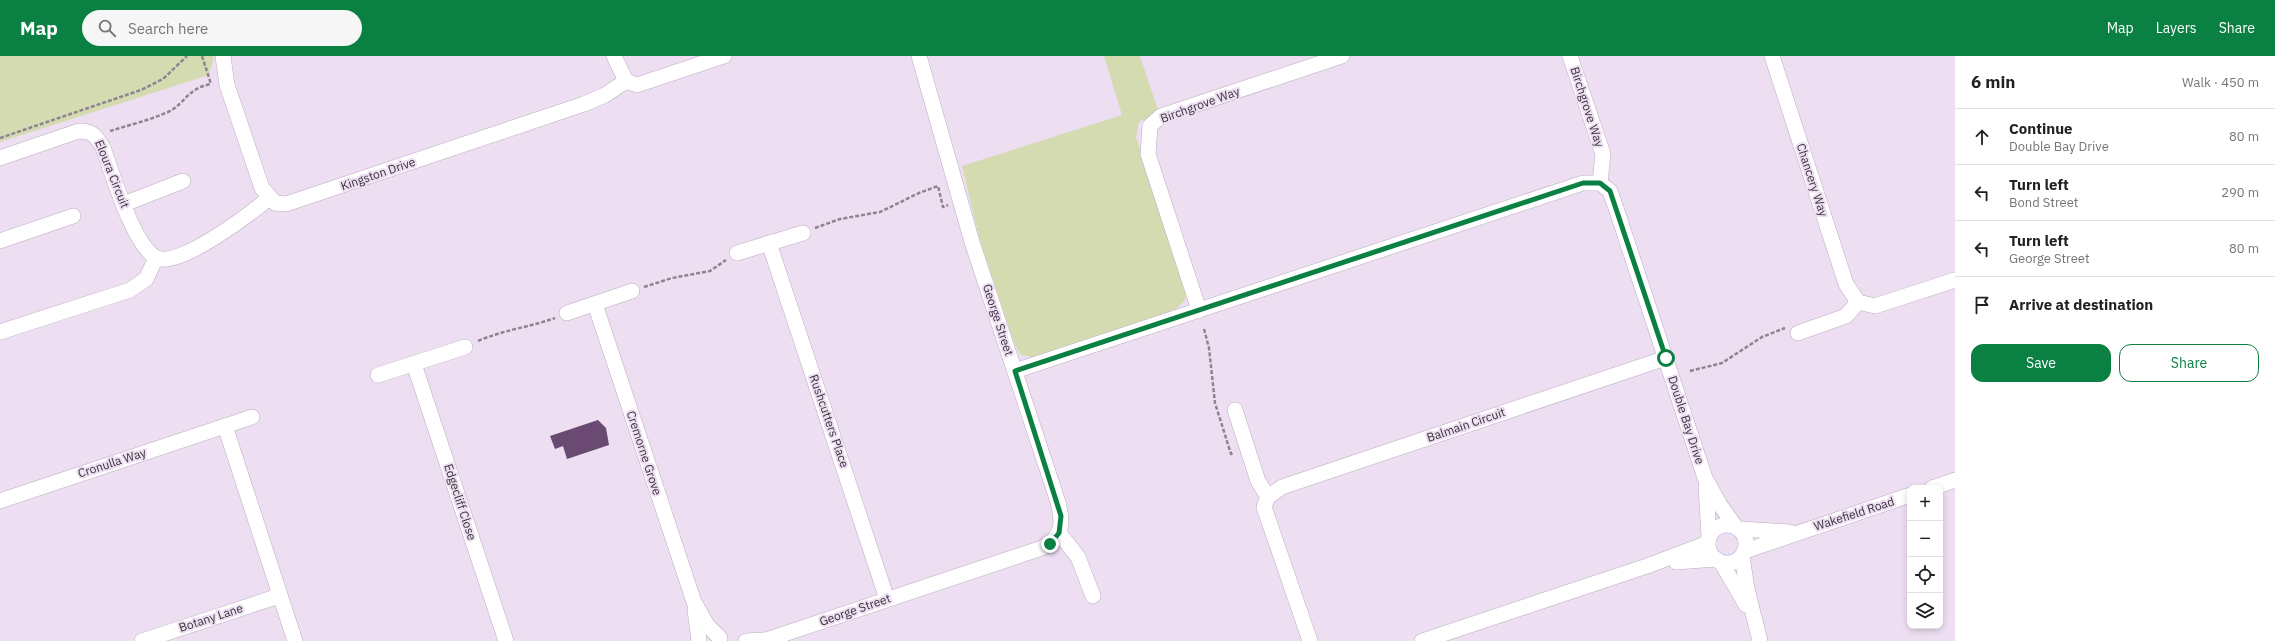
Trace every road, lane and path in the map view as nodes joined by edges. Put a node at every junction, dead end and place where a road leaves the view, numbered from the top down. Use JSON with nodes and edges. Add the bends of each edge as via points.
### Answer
{"nodes":[{"id":1,"x":188,"y":56,"type":"edge"},
{"id":2,"x":223,"y":56,"type":"edge"},
{"id":3,"x":614,"y":56,"type":"edge"},
{"id":4,"x":724,"y":56,"type":"edge"},
{"id":5,"x":919,"y":56,"type":"edge"},
{"id":6,"x":1342,"y":56,"type":"edge"},
{"id":7,"x":1570,"y":56,"type":"edge"},
{"id":8,"x":1772,"y":56,"type":"edge"},
{"id":9,"x":626,"y":81,"type":"junction"},
{"id":10,"x":211,"y":84,"type":"dead end"},
{"id":11,"x":96,"y":136,"type":"junction"},
{"id":12,"x":0,"y":138,"type":"edge"},
{"id":13,"x":0,"y":158,"type":"edge"},
{"id":14,"x":183,"y":181,"type":"dead end"},
{"id":15,"x":1600,"y":183,"type":"junction"},
{"id":16,"x":269,"y":198,"type":"junction"},
{"id":17,"x":961,"y":202,"type":"junction"},
{"id":18,"x":124,"y":204,"type":"junction"},
{"id":19,"x":73,"y":216,"type":"dead end"},
{"id":20,"x":803,"y":233,"type":"joint"},
{"id":21,"x":0,"y":241,"type":"edge"},
{"id":22,"x":770,"y":243,"type":"junction"},
{"id":23,"x":737,"y":253,"type":"joint"},
{"id":24,"x":156,"y":258,"type":"junction"},
{"id":25,"x":1955,"y":280,"type":"edge"},
{"id":26,"x":632,"y":291,"type":"joint"},
{"id":27,"x":1858,"y":302,"type":"junction"},
{"id":28,"x":595,"y":304,"type":"junction"},
{"id":29,"x":1199,"y":310,"type":"junction"},
{"id":30,"x":567,"y":313,"type":"joint"},
{"id":31,"x":1204,"y":329,"type":"dead end"},
{"id":32,"x":0,"y":332,"type":"edge"},
{"id":33,"x":1798,"y":333,"type":"joint"},
{"id":34,"x":465,"y":347,"type":"joint"},
{"id":35,"x":1666,"y":358,"type":"junction"},
{"id":36,"x":414,"y":364,"type":"junction"},
{"id":37,"x":1015,"y":371,"type":"junction"},
{"id":38,"x":1690,"y":371,"type":"dead end"},
{"id":39,"x":378,"y":375,"type":"dead end"},
{"id":40,"x":1235,"y":410,"type":"dead end"},
{"id":41,"x":252,"y":417,"type":"dead end"},
{"id":42,"x":225,"y":426,"type":"junction"},
{"id":43,"x":1248,"y":451,"type":"junction"},
{"id":44,"x":1706,"y":478,"type":"junction"},
{"id":45,"x":1955,"y":480,"type":"edge"},
{"id":46,"x":1941,"y":485,"type":"edge"},
{"id":47,"x":1907,"y":496,"type":"edge"},
{"id":48,"x":1268,"y":497,"type":"junction"},
{"id":49,"x":0,"y":501,"type":"edge"},
{"id":50,"x":1737,"y":527,"type":"junction"},
{"id":51,"x":1797,"y":532,"type":"junction"},
{"id":52,"x":1059,"y":533,"type":"junction"},
{"id":53,"x":1709,"y":540,"type":"junction"},
{"id":54,"x":1744,"y":554,"type":"junction"},
{"id":55,"x":1718,"y":560,"type":"junction"},
{"id":56,"x":1647,"y":566,"type":"junction"},
{"id":57,"x":279,"y":596,"type":"junction"},
{"id":58,"x":1093,"y":596,"type":"dead end"},
{"id":59,"x":887,"y":599,"type":"junction"},
{"id":60,"x":694,"y":602,"type":"junction"},
{"id":61,"x":1753,"y":616,"type":"junction"},
{"id":62,"x":725,"y":640,"type":"edge"},
{"id":63,"x":142,"y":641,"type":"edge"},
{"id":64,"x":295,"y":641,"type":"edge"},
{"id":65,"x":506,"y":641,"type":"edge"},
{"id":66,"x":700,"y":641,"type":"edge"},
{"id":67,"x":746,"y":641,"type":"edge"},
{"id":68,"x":764,"y":641,"type":"edge"},
{"id":69,"x":1310,"y":641,"type":"edge"},
{"id":70,"x":1422,"y":641,"type":"edge"},
{"id":71,"x":1760,"y":641,"type":"edge"}],
"edges":[{"from":1,"to":12,"type":"path","via":[[163,79],[141,90]]},
{"from":2,"to":16,"type":"street","via":[[227,85],[262,188]]},
{"from":3,"to":9,"type":"street"},
{"from":4,"to":9,"type":"street","via":[[637,85]]},
{"from":5,"to":17,"type":"street","name":"George Street"},
{"from":6,"to":29,"type":"street","name":"Birchgrove Way","via":[[1161,116],[1150,126],[1148,154]]},
{"from":7,"to":15,"type":"street","name":"Birchgrove Way","via":[[1603,154]]},
{"from":8,"to":27,"type":"street","name":"Chancery Way","via":[[1846,284]]},
{"from":9,"to":16,"type":"street","name":"Kingston Drive","via":[[605,95],[584,104],[296,202],[275,203]]},
{"from":10,"to":11,"type":"path","via":[[185,97],[170,111]]},
{"from":11,"to":13,"type":"street","name":"Eloura Circuit","via":[[89,131],[79,131]]},
{"from":11,"to":18,"type":"street","name":"Eloura Circuit"},
{"from":14,"to":18,"type":"street"},
{"from":15,"to":29,"type":"street","via":[[1583,183]]},
{"from":15,"to":35,"type":"street","name":"Double Bay Drive","via":[[1610,191]]},
{"from":16,"to":24,"type":"street","via":[[246,217],[178,258],[165,261]]},
{"from":17,"to":20,"type":"path","via":[[943,206],[938,186],[880,212],[840,218]]},
{"from":17,"to":37,"type":"street","name":"George Street"},
{"from":18,"to":24,"type":"street","name":"Eloura Circuit","via":[[137,237]]},
{"from":19,"to":21,"type":"street"},
{"from":20,"to":22,"type":"street"},
{"from":22,"to":23,"type":"street"},
{"from":22,"to":59,"type":"street","name":"Rushcutters Place"},
{"from":23,"to":26,"type":"path","via":[[710,271],[672,278]]},
{"from":24,"to":32,"type":"street","via":[[146,280],[130,290]]},
{"from":25,"to":27,"type":"street","via":[[1875,306]]},
{"from":26,"to":28,"type":"street"},
{"from":27,"to":33,"type":"street","via":[[1846,316]]},
{"from":28,"to":30,"type":"street"},
{"from":28,"to":60,"type":"street","name":"Cremorne Grove"},
{"from":29,"to":37,"type":"street"},
{"from":30,"to":34,"type":"path","via":[[529,327],[506,331]]},
{"from":31,"to":43,"type":"path","via":[[1209,348],[1215,403],[1231,454]]},
{"from":33,"to":38,"type":"path","via":[[1790,326],[1762,337],[1722,363]]},
{"from":34,"to":36,"type":"street"},
{"from":35,"to":44,"type":"street","name":"Double Bay Drive"},
{"from":35,"to":48,"type":"street","name":"Balmain Circuit","via":[[1282,487]]},
{"from":36,"to":39,"type":"street"},
{"from":36,"to":65,"type":"street","name":"Edgecliff Close"},
{"from":37,"to":52,"type":"street","name":"George Street","via":[[1058,502],[1061,516]]},
{"from":40,"to":43,"type":"street"},
{"from":41,"to":42,"type":"street","name":"Cronulla Way"},
{"from":42,"to":49,"type":"street","name":"Cronulla Way"},
{"from":42,"to":57,"type":"street"},
{"from":43,"to":48,"type":"street","via":[[1258,481]]},
{"from":44,"to":50,"type":"street","name":"Double Bay Drive","via":[[1720,505]]},
{"from":44,"to":53,"type":"street","name":"Double Bay Drive"},
{"from":45,"to":46,"type":"street"},
{"from":47,"to":51,"type":"street","name":"Wakefield Road"},
{"from":48,"to":69,"type":"street","via":[[1264,507]]},
{"from":50,"to":51,"type":"street","name":"Wakefield Road"},
{"from":50,"to":53,"type":"street","via":[[1722,525],[1712,531]]},
{"from":50,"to":54,"type":"street","via":[[1746,540]]},
{"from":51,"to":54,"type":"street","name":"Wakefield Road"},
{"from":52,"to":58,"type":"street","via":[[1078,557]]},
{"from":52,"to":59,"type":"street","name":"George Street","via":[[1056,539],[1042,548]]},
{"from":53,"to":55,"type":"street","via":[[1711,554]]},
{"from":53,"to":56,"type":"street"},
{"from":54,"to":55,"type":"street","via":[[1733,562]]},
{"from":54,"to":61,"type":"street"},
{"from":55,"to":56,"type":"street","via":[[1698,559]]},
{"from":55,"to":61,"type":"street"},
{"from":56,"to":70,"type":"street"},
{"from":57,"to":63,"type":"street","name":"Botany Lane"},
{"from":57,"to":64,"type":"street"},
{"from":59,"to":68,"type":"street","name":"George Street"},
{"from":60,"to":62,"type":"street","name":"Cremorne Grove","via":[[706,625]]},
{"from":60,"to":66,"type":"street","name":"Cremorne Grove"},
{"from":61,"to":71,"type":"street"},
{"from":62,"to":66,"type":"street","via":[[709,638]]},
{"from":67,"to":68,"type":"street","name":"George Street"}]}
